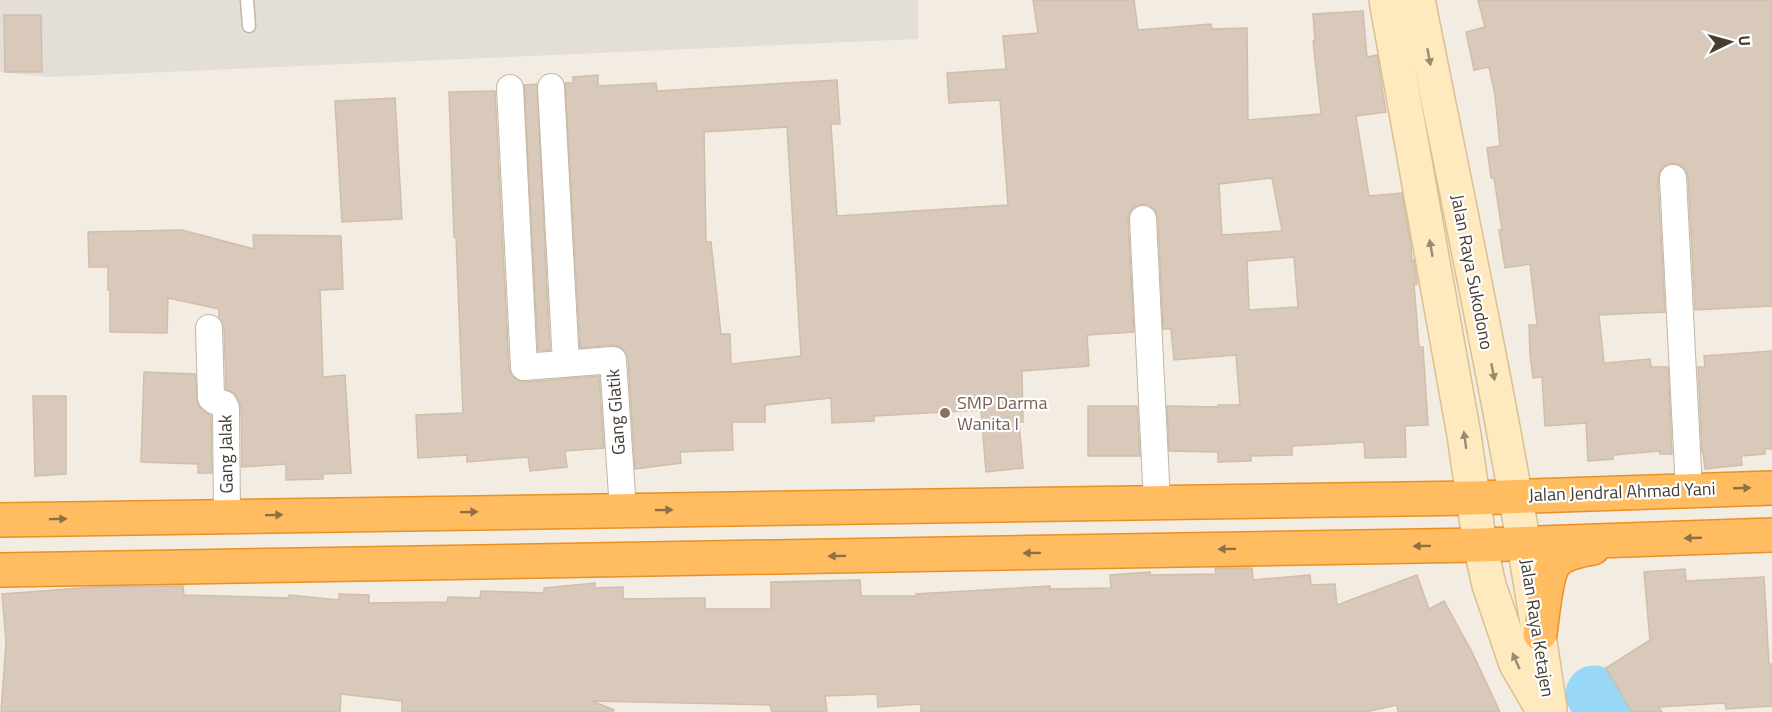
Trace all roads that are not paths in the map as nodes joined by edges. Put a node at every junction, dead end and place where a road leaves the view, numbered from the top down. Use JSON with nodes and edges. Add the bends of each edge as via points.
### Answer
{"nodes":[{"id":1,"x":248,"y":0,"type":"edge"},
{"id":2,"x":1386,"y":0,"type":"edge"},
{"id":3,"x":1418,"y":0,"type":"edge"},
{"id":4,"x":249,"y":26,"type":"dead end"},
{"id":5,"x":551,"y":87,"type":"dead end"},
{"id":6,"x":510,"y":88,"type":"dead end"},
{"id":7,"x":1673,"y":178,"type":"dead end"},
{"id":8,"x":1143,"y":219,"type":"dead end"},
{"id":9,"x":209,"y":328,"type":"dead end"},
{"id":10,"x":566,"y":363,"type":"junction"},
{"id":11,"x":1772,"y":488,"type":"edge"},
{"id":12,"x":1689,"y":490,"type":"junction"},
{"id":13,"x":1516,"y":496,"type":"junction"},
{"id":14,"x":1473,"y":498,"type":"junction"},
{"id":15,"x":1157,"y":502,"type":"junction"},
{"id":16,"x":623,"y":510,"type":"junction"},
{"id":17,"x":227,"y":516,"type":"junction"},
{"id":18,"x":0,"y":520,"type":"edge"},
{"id":19,"x":1772,"y":536,"type":"edge"},
{"id":20,"x":1633,"y":540,"type":"junction"},
{"id":21,"x":1523,"y":544,"type":"junction"},
{"id":22,"x":1480,"y":545,"type":"junction"},
{"id":23,"x":0,"y":570,"type":"edge"},
{"id":24,"x":1539,"y":634,"type":"junction"},
{"id":25,"x":1544,"y":712,"type":"edge"},
{"id":26,"x":1551,"y":712,"type":"edge"}],
"edges":[{"from":1,"to":4,"type":"lane"},
{"from":14,"to":2,"type":"main road","name":"Jalan Raya Sukodono","one_way":true},
{"from":3,"to":13,"type":"main road","name":"Jalan Raya Sukodono","one_way":true},
{"from":5,"to":10,"type":"street"},
{"from":6,"to":10,"type":"street","via":[[524,367]]},
{"from":7,"to":12,"type":"street"},
{"from":8,"to":15,"type":"street"},
{"from":9,"to":17,"type":"street","name":"Gang Jalak","via":[[211,398],[226,408]]},
{"from":10,"to":16,"type":"street","name":"Gang Glatik","via":[[613,360]]},
{"from":12,"to":11,"type":"highway","name":"Jalan Jendral Ahmad Yani","one_way":true},
{"from":12,"to":13,"type":"highway","name":"Jalan Jendral Ahmad Yani"},
{"from":13,"to":14,"type":"highway","name":"Jalan Jendral Ahmad Yani"},
{"from":13,"to":21,"type":"main road","name":"Jalan Raya Sukodono"},
{"from":14,"to":15,"type":"highway","name":"Jalan Jendral Ahmad Yani"},
{"from":14,"to":22,"type":"main road","name":"Jalan Raya Sukodono"},
{"from":16,"to":15,"type":"highway","name":"Jalan Jendral Ahmad Yani","one_way":true},
{"from":17,"to":16,"type":"highway","name":"Jalan Jendral Ahmad Yani","one_way":true},
{"from":18,"to":17,"type":"highway","name":"Jalan Jendral Ahmad Yani","one_way":true},
{"from":19,"to":20,"type":"highway","one_way":true},
{"from":20,"to":21,"type":"highway"},
{"from":20,"to":24,"type":"highway","via":[[1568,554],[1554,564]]},
{"from":21,"to":22,"type":"highway"},
{"from":21,"to":24,"type":"main road","name":"Jalan Raya Ketajen"},
{"from":22,"to":23,"type":"highway","one_way":true},
{"from":25,"to":22,"type":"main road","name":"Jalan Raya Ketajen","one_way":true,"via":[[1516,664]]},
{"from":24,"to":26,"type":"main road","name":"Jalan Raya Ketajen"}]}
